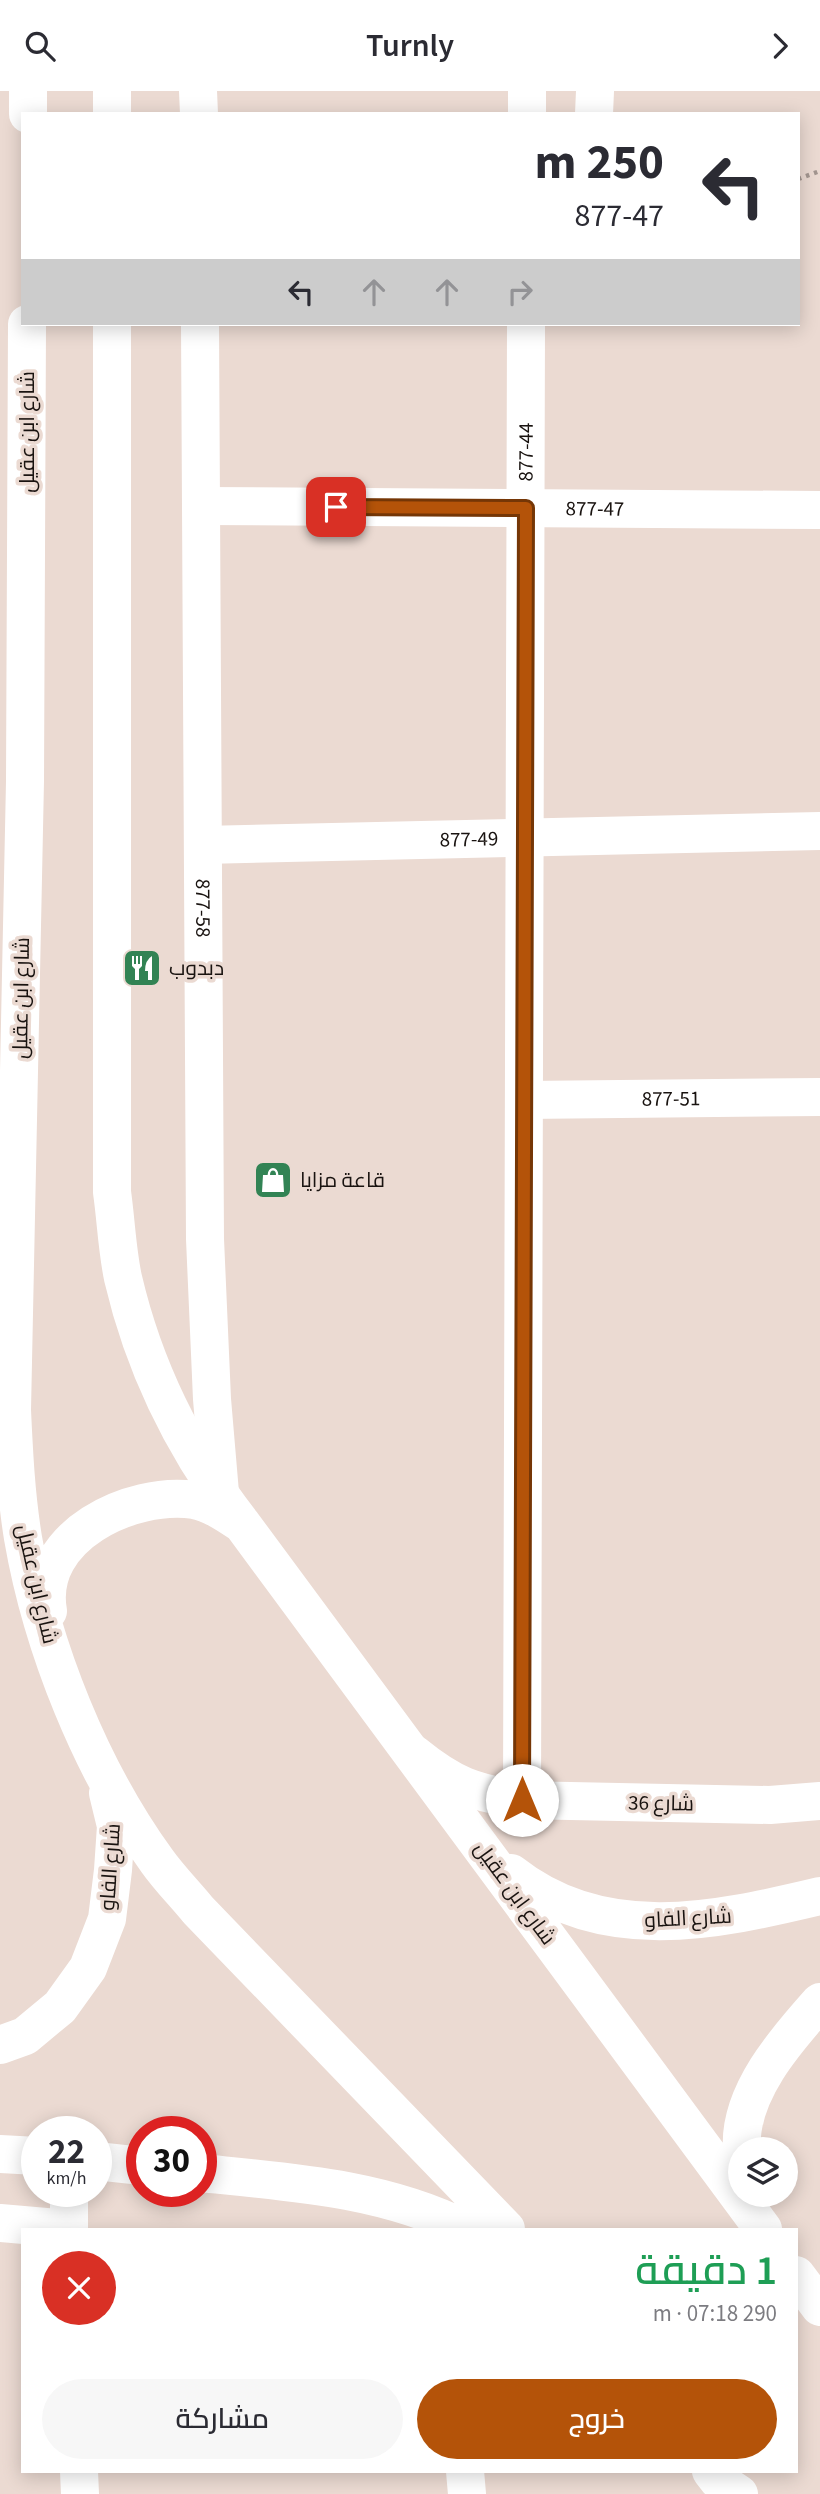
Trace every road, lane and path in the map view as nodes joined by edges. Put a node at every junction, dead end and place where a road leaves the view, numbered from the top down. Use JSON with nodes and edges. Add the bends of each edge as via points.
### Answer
{"nodes":[{"id":1,"x":28,"y":91,"type":"edge"},
{"id":2,"x":112,"y":91,"type":"edge"},
{"id":3,"x":198,"y":91,"type":"edge"},
{"id":4,"x":527,"y":91,"type":"edge"},
{"id":5,"x":595,"y":91,"type":"edge"},
{"id":6,"x":28,"y":112,"type":"edge"},
{"id":7,"x":112,"y":112,"type":"edge"},
{"id":8,"x":199,"y":112,"type":"edge"},
{"id":9,"x":527,"y":112,"type":"edge"},
{"id":10,"x":594,"y":112,"type":"edge"},
{"id":11,"x":820,"y":171,"type":"edge"},
{"id":12,"x":800,"y":178,"type":"edge"},
{"id":13,"x":27,"y":326,"type":"edge"},
{"id":14,"x":112,"y":326,"type":"edge"},
{"id":15,"x":200,"y":326,"type":"edge"},
{"id":16,"x":526,"y":326,"type":"edge"},
{"id":17,"x":201,"y":506,"type":"junction"},
{"id":18,"x":526,"y":508,"type":"junction"},
{"id":19,"x":820,"y":510,"type":"edge"},
{"id":20,"x":12,"y":782,"type":"edge"},
{"id":21,"x":820,"y":831,"type":"edge"},
{"id":22,"x":524,"y":838,"type":"junction"},
{"id":23,"x":203,"y":845,"type":"junction"},
{"id":24,"x":820,"y":1097,"type":"edge"},
{"id":25,"x":524,"y":1100,"type":"junction"},
{"id":26,"x":220,"y":1493,"type":"junction"},
{"id":27,"x":242,"y":1524,"type":"junction"},
{"id":28,"x":58,"y":1668,"type":"junction"},
{"id":29,"x":413,"y":1753,"type":"junction"},
{"id":30,"x":103,"y":1770,"type":"junction"},
{"id":31,"x":512,"y":1799,"type":"junction"},
{"id":32,"x":820,"y":1801,"type":"edge"},
{"id":33,"x":485,"y":1851,"type":"junction"},
{"id":34,"x":820,"y":1895,"type":"edge"},
{"id":35,"x":820,"y":2002,"type":"edge"},
{"id":36,"x":0,"y":2045,"type":"edge"},
{"id":37,"x":741,"y":2137,"type":"edge"},
{"id":38,"x":0,"y":2154,"type":"edge"},
{"id":39,"x":21,"y":2155,"type":"edge"},
{"id":40,"x":217,"y":2175,"type":"edge"},
{"id":41,"x":69,"y":2207,"type":"edge"},
{"id":42,"x":755,"y":2207,"type":"edge"},
{"id":43,"x":0,"y":2223,"type":"edge"},
{"id":44,"x":453,"y":2226,"type":"edge"},
{"id":45,"x":58,"y":2228,"type":"edge"},
{"id":46,"x":69,"y":2228,"type":"edge"},
{"id":47,"x":505,"y":2228,"type":"edge"},
{"id":48,"x":764,"y":2228,"type":"edge"},
{"id":49,"x":765,"y":2228,"type":"edge"},
{"id":50,"x":798,"y":2277,"type":"edge"},
{"id":51,"x":820,"y":2307,"type":"edge"},
{"id":52,"x":79,"y":2473,"type":"edge"},
{"id":53,"x":465,"y":2473,"type":"edge"},
{"id":54,"x":80,"y":2494,"type":"edge"},
{"id":55,"x":467,"y":2494,"type":"edge"}],
"edges":[{"from":1,"to":6,"type":"main road"},
{"from":2,"to":7,"type":"main road"},
{"from":3,"to":8,"type":"main road"},
{"from":4,"to":9,"type":"main road"},
{"from":5,"to":10,"type":"main road"},
{"from":11,"to":12,"type":"path"},
{"from":13,"to":20,"type":"main road","name":"شارع ابن عقيل"},
{"from":14,"to":26,"type":"main road","name":"شارع ابن عقيل","via":[[112,1192],[122,1276],[146,1357],[181,1434]]},
{"from":15,"to":17,"type":"main road","name":"877-58"},
{"from":16,"to":18,"type":"main road","name":"877-44"},
{"from":17,"to":18,"type":"main road","name":"877-47"},
{"from":17,"to":23,"type":"main road","name":"877-58"},
{"from":18,"to":19,"type":"main road","name":"877-47"},
{"from":18,"to":22,"type":"main road","name":"877-44"},
{"from":20,"to":28,"type":"main road","name":"شارع ابن عقيل","via":[[12,1410],[23,1539]]},
{"from":21,"to":22,"type":"main road","name":"877-49"},
{"from":22,"to":23,"type":"main road","name":"877-49"},
{"from":22,"to":25,"type":"main road","name":"877-44"},
{"from":23,"to":26,"type":"main road","name":"877-58","via":[[205,1238]]},
{"from":24,"to":25,"type":"main road","name":"877-51"},
{"from":25,"to":31,"type":"main road","name":"877-44"},
{"from":26,"to":27,"type":"main road","name":"شارع ابن عقيل"},
{"from":27,"to":28,"type":"main road","name":"شارع ابن عقيل","via":[[195,1500],[166,1499],[111,1514],[86,1529],[64,1549],[50,1573],[47,1602]]},
{"from":27,"to":29,"type":"main road","name":"شارع ابن عقيل"},
{"from":28,"to":30,"type":"main road","name":"شارع ابن عقيل"},
{"from":29,"to":31,"type":"main road","name":"شارع 36","via":[[467,1789]]},
{"from":29,"to":33,"type":"main road","name":"شارع ابن عقيل"},
{"from":30,"to":36,"type":"main road","name":"شارع الفاو","via":[[116,1826],[107,1919],[88,1968],[60,2007],[25,2036]]},
{"from":30,"to":47,"type":"main road","name":"شارع ابن عقيل","via":[[157,1861],[198,1910]]},
{"from":31,"to":32,"type":"main road","name":"شارع 36","via":[[770,1805]]},
{"from":31,"to":33,"type":"main road","via":[[484,1802],[479,1810],[476,1831]]},
{"from":33,"to":34,"type":"main road","name":"شارع الفاو","via":[[530,1888],[609,1919],[663,1923],[739,1915]]},
{"from":33,"to":48,"type":"main road","name":"شارع ابن عقيل"},
{"from":35,"to":37,"type":"main road","via":[[782,2045],[751,2099]]},
{"from":38,"to":39,"type":"main road"},
{"from":40,"to":44,"type":"main road","via":[[362,2193]]},
{"from":41,"to":46,"type":"main road"},
{"from":42,"to":49,"type":"main road"},
{"from":43,"to":45,"type":"main road"},
{"from":50,"to":51,"type":"main road"},
{"from":52,"to":54,"type":"main road"},
{"from":53,"to":55,"type":"main road"}]}
